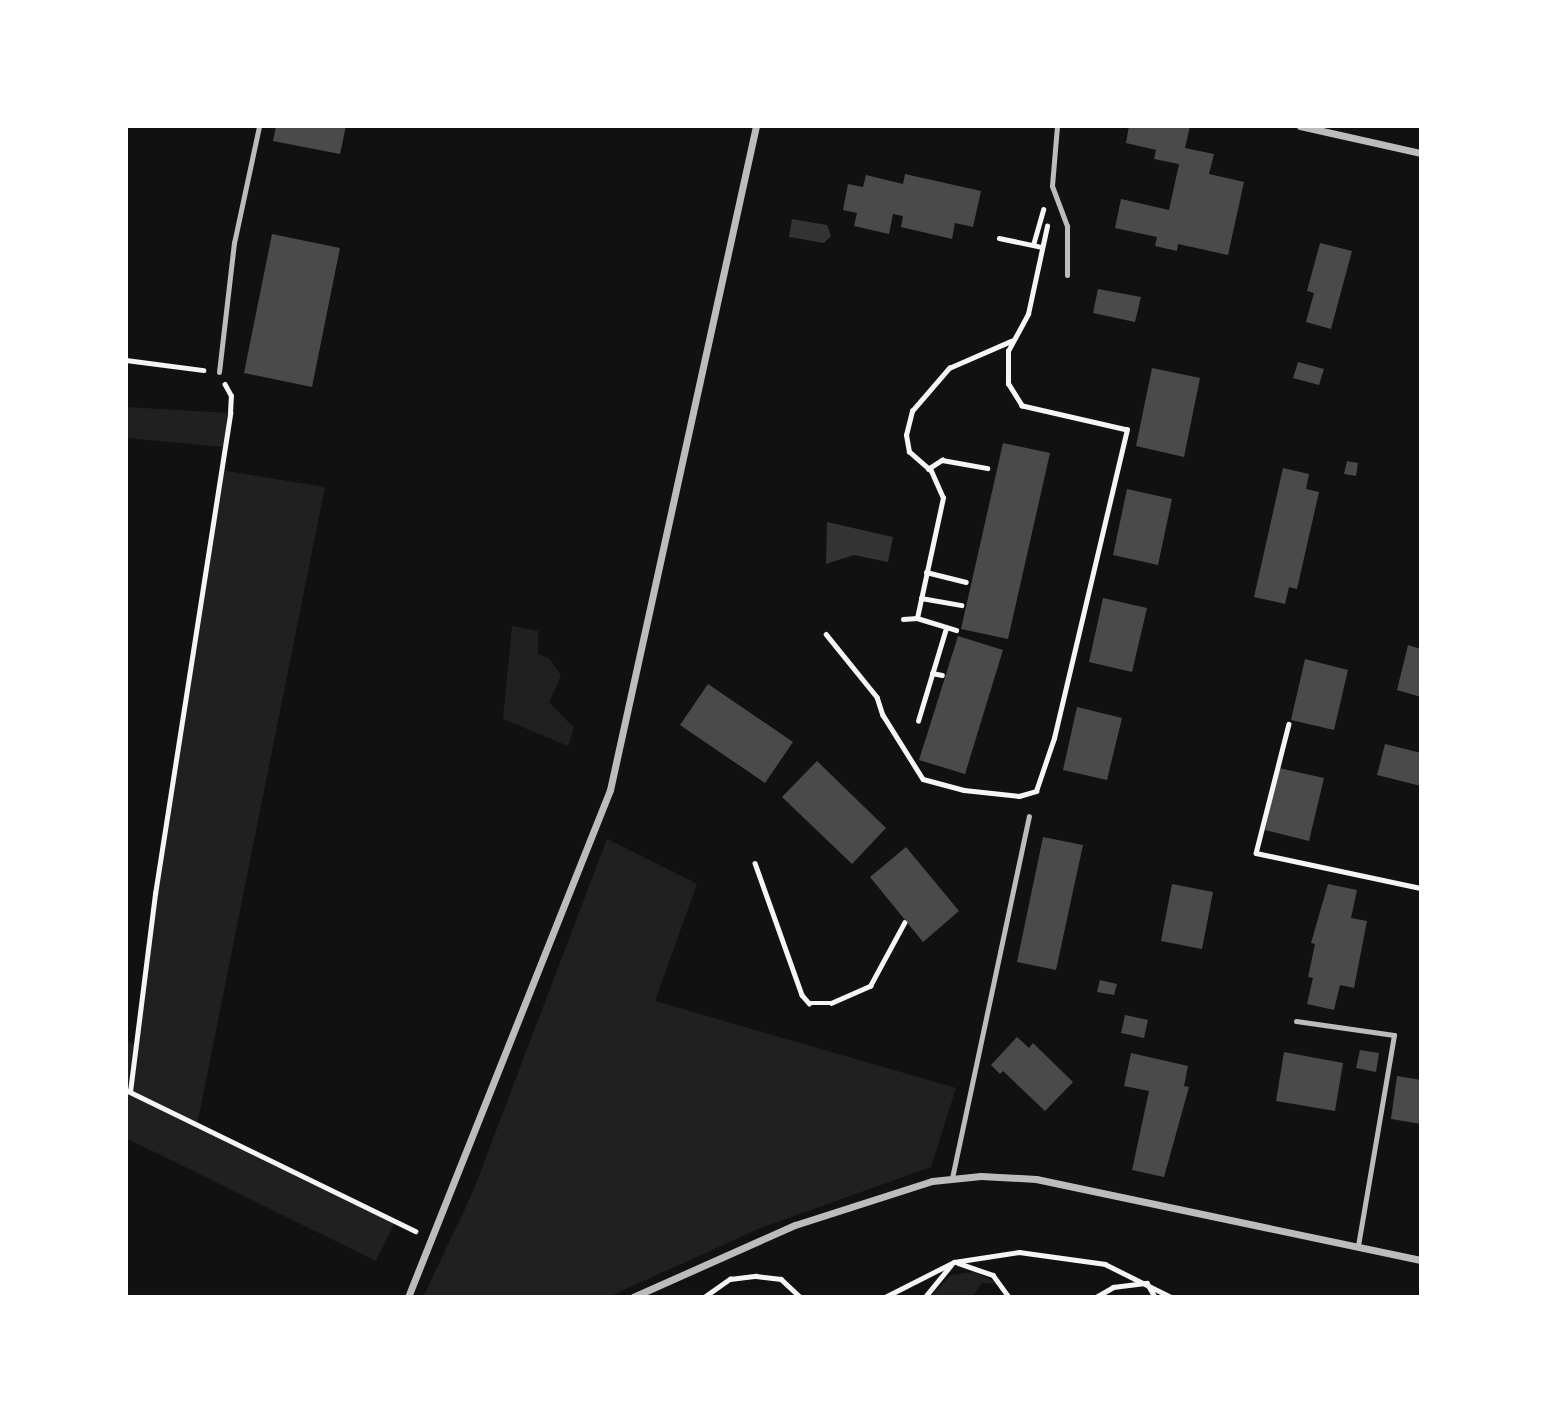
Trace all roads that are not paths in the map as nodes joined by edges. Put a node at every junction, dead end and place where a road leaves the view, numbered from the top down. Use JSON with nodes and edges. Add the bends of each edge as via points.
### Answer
{"nodes":[{"id":1,"x":259,"y":126,"type":"edge"},
{"id":2,"x":756,"y":126,"type":"edge"},
{"id":3,"x":1057,"y":126,"type":"edge"},
{"id":4,"x":1300,"y":126,"type":"edge"},
{"id":5,"x":1421,"y":153,"type":"edge"},
{"id":6,"x":1067,"y":275,"type":"dead end"},
{"id":7,"x":219,"y":372,"type":"road end"},
{"id":8,"x":1029,"y":816,"type":"dead end"},
{"id":9,"x":1296,"y":1021,"type":"dead end"},
{"id":10,"x":953,"y":1178,"type":"junction"},
{"id":11,"x":1358,"y":1247,"type":"junction"},
{"id":12,"x":1421,"y":1260,"type":"edge"},
{"id":13,"x":408,"y":1297,"type":"edge"},
{"id":14,"x":633,"y":1297,"type":"edge"}],
"edges":[{"from":1,"to":7,"type":"lane","via":[[234,243]]},
{"from":2,"to":13,"type":"street","via":[[610,790]]},
{"from":3,"to":6,"type":"lane","via":[[1056,194],[1067,226]]},
{"from":4,"to":5,"type":"street"},
{"from":8,"to":10,"type":"lane"},
{"from":9,"to":11,"type":"lane","via":[[1394,1035]]},
{"from":10,"to":11,"type":"street","via":[[1036,1179]]},
{"from":10,"to":14,"type":"street","via":[[796,1225]]},
{"from":11,"to":12,"type":"street"}]}
